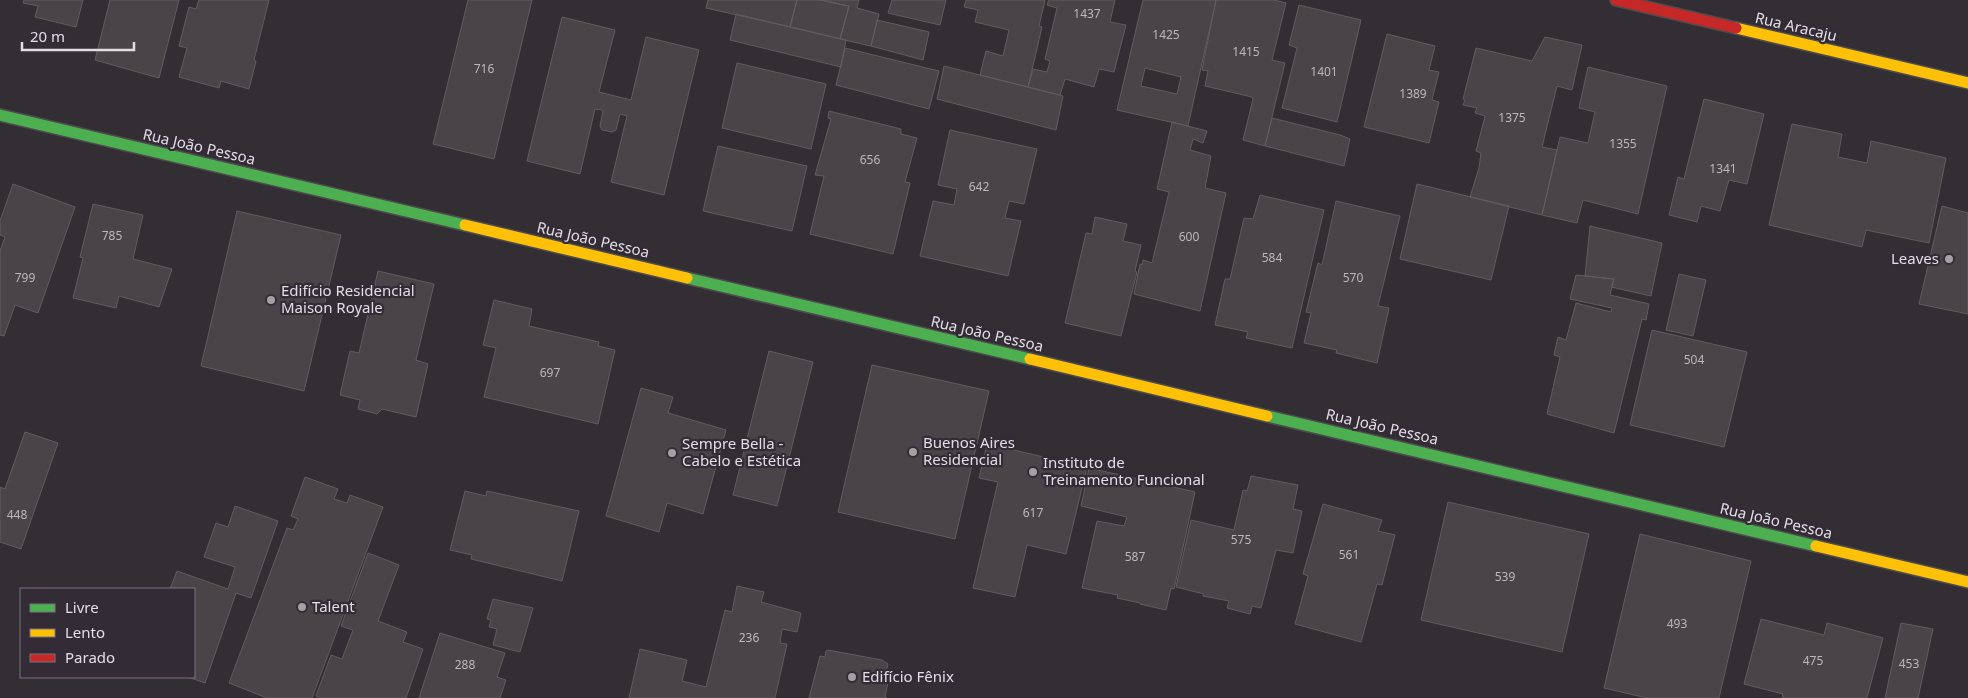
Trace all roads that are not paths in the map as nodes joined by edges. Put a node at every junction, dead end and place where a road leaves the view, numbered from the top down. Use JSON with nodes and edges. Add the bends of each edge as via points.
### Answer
{"nodes":[{"id":1,"x":1616,"y":0,"type":"edge"},
{"id":2,"x":1968,"y":83,"type":"edge"},
{"id":3,"x":0,"y":115,"type":"edge"},
{"id":4,"x":1968,"y":582,"type":"edge"}],
"edges":[{"from":1,"to":2,"type":"street","name":"Rua Aracaju"},
{"from":3,"to":4,"type":"street","name":"Rua João Pessoa"}]}
